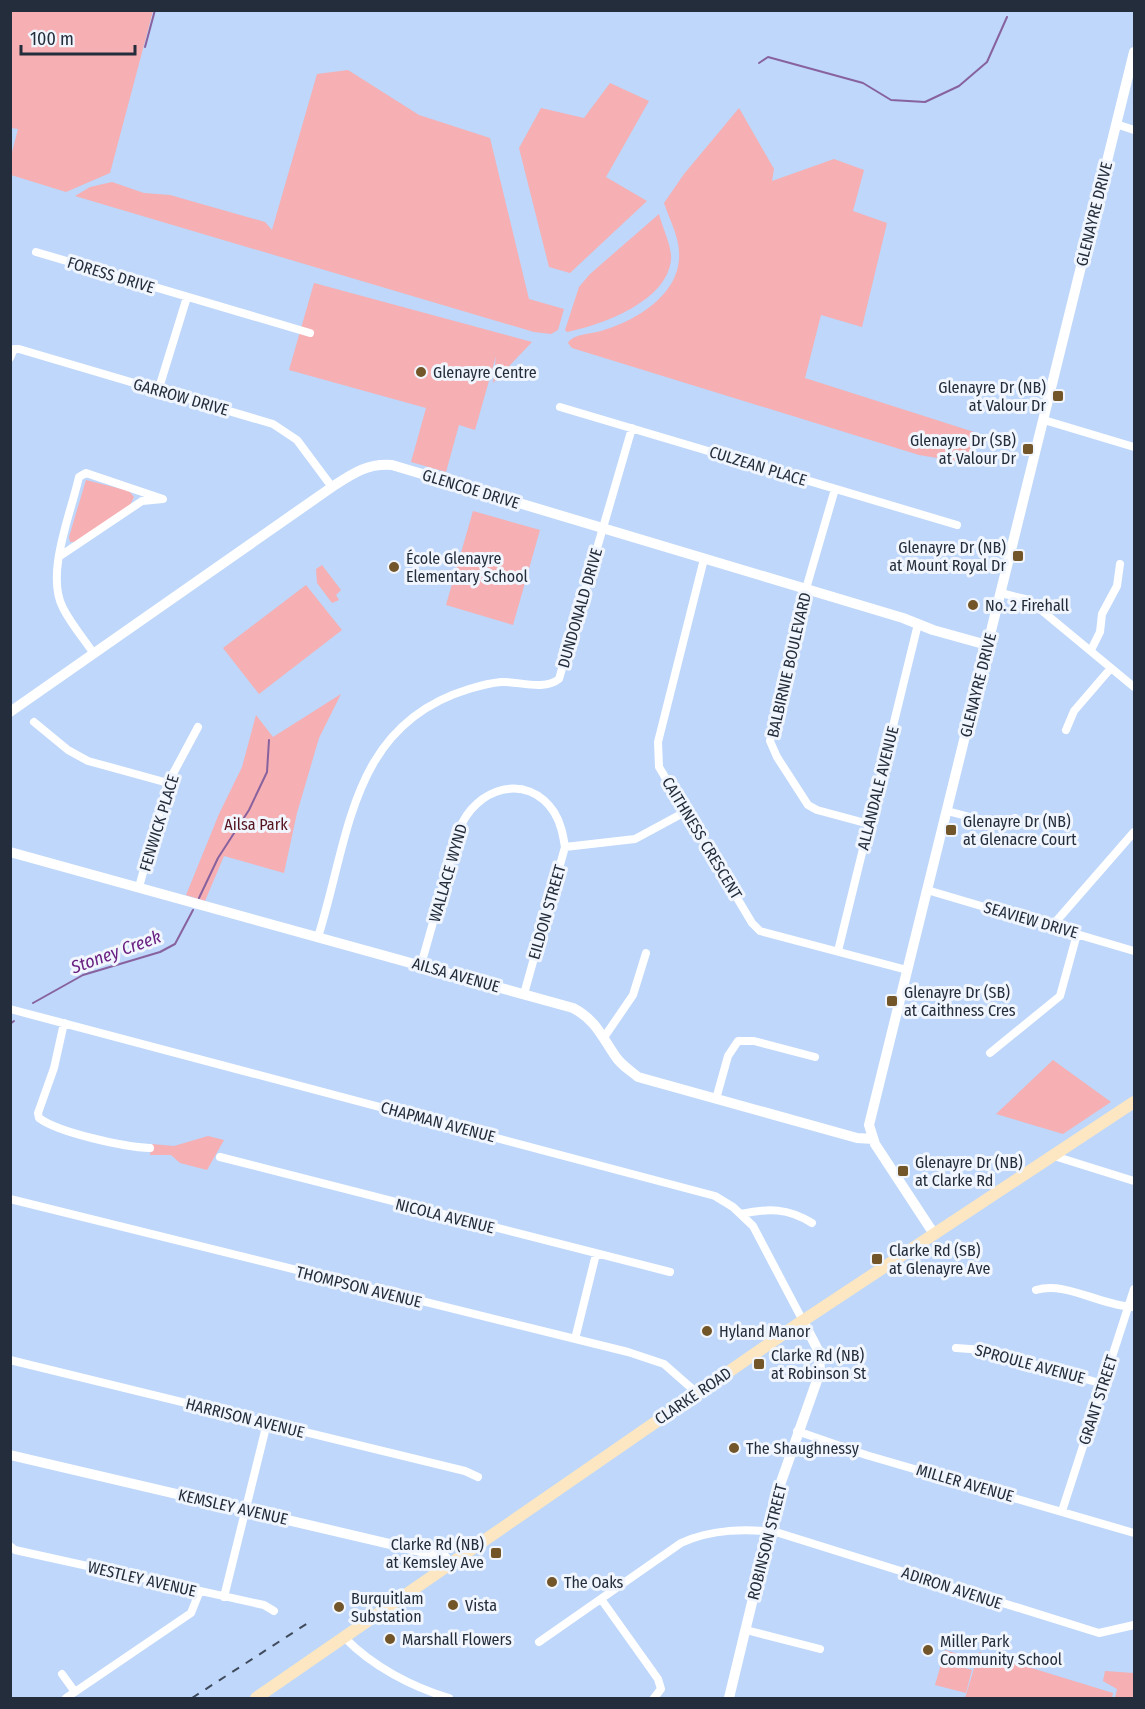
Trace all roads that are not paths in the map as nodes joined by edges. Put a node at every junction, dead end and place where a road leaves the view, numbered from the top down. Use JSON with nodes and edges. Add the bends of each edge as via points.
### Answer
{"nodes":[{"id":1,"x":1134,"y":52,"type":"edge"},
{"id":2,"x":1116,"y":124,"type":"junction"},
{"id":3,"x":1134,"y":130,"type":"edge"},
{"id":4,"x":36,"y":252,"type":"dead end"},
{"id":5,"x":187,"y":297,"type":"junction"},
{"id":6,"x":310,"y":333,"type":"dead end"},
{"id":7,"x":10,"y":358,"type":"edge"},
{"id":8,"x":158,"y":391,"type":"junction"},
{"id":9,"x":560,"y":407,"type":"dead end"},
{"id":10,"x":1044,"y":420,"type":"junction"},
{"id":11,"x":632,"y":428,"type":"junction"},
{"id":12,"x":1134,"y":447,"type":"edge"},
{"id":13,"x":332,"y":487,"type":"junction"},
{"id":14,"x":835,"y":489,"type":"junction"},
{"id":15,"x":957,"y":525,"type":"dead end"},
{"id":16,"x":602,"y":528,"type":"junction"},
{"id":17,"x":60,"y":556,"type":"junction"},
{"id":18,"x":704,"y":559,"type":"junction"},
{"id":19,"x":1120,"y":564,"type":"dead end"},
{"id":20,"x":807,"y":589,"type":"junction"},
{"id":21,"x":1001,"y":592,"type":"junction"},
{"id":22,"x":918,"y":624,"type":"junction"},
{"id":23,"x":987,"y":645,"type":"junction"},
{"id":24,"x":1091,"y":650,"type":"junction"},
{"id":25,"x":94,"y":654,"type":"junction"},
{"id":26,"x":1112,"y":668,"type":"junction"},
{"id":27,"x":1134,"y":687,"type":"edge"},
{"id":28,"x":10,"y":712,"type":"edge"},
{"id":29,"x":34,"y":722,"type":"dead end"},
{"id":30,"x":198,"y":727,"type":"dead end"},
{"id":31,"x":1066,"y":730,"type":"dead end"},
{"id":32,"x":168,"y":783,"type":"junction"},
{"id":33,"x":947,"y":811,"type":"junction"},
{"id":34,"x":685,"y":812,"type":"junction"},
{"id":35,"x":1014,"y":818,"type":"dead end"},
{"id":36,"x":869,"y":824,"type":"junction"},
{"id":37,"x":1134,"y":832,"type":"edge"},
{"id":38,"x":565,"y":848,"type":"junction"},
{"id":39,"x":10,"y":852,"type":"edge"},
{"id":40,"x":139,"y":887,"type":"junction"},
{"id":41,"x":927,"y":890,"type":"junction"},
{"id":42,"x":1052,"y":926,"type":"junction"},
{"id":43,"x":1077,"y":934,"type":"junction"},
{"id":44,"x":318,"y":937,"type":"junction"},
{"id":45,"x":838,"y":951,"type":"junction"},
{"id":46,"x":1134,"y":951,"type":"edge"},
{"id":47,"x":646,"y":953,"type":"dead end"},
{"id":48,"x":421,"y":965,"type":"junction"},
{"id":49,"x":907,"y":970,"type":"junction"},
{"id":50,"x":524,"y":994,"type":"junction"},
{"id":51,"x":10,"y":1009,"type":"edge"},
{"id":52,"x":64,"y":1023,"type":"junction"},
{"id":53,"x":605,"y":1036,"type":"junction"},
{"id":54,"x":990,"y":1053,"type":"dead end"},
{"id":55,"x":815,"y":1057,"type":"dead end"},
{"id":56,"x":716,"y":1100,"type":"junction"},
{"id":57,"x":1134,"y":1102,"type":"edge"},
{"id":58,"x":873,"y":1139,"type":"junction"},
{"id":59,"x":150,"y":1148,"type":"dead end"},
{"id":60,"x":1054,"y":1156,"type":"junction"},
{"id":61,"x":220,"y":1158,"type":"dead end"},
{"id":62,"x":1134,"y":1181,"type":"edge"},
{"id":63,"x":10,"y":1199,"type":"edge"},
{"id":64,"x":741,"y":1214,"type":"junction"},
{"id":65,"x":812,"y":1223,"type":"dead end"},
{"id":66,"x":933,"y":1234,"type":"junction"},
{"id":67,"x":596,"y":1254,"type":"junction"},
{"id":68,"x":670,"y":1272,"type":"dead end"},
{"id":69,"x":1134,"y":1289,"type":"edge"},
{"id":70,"x":1035,"y":1290,"type":"dead end"},
{"id":71,"x":1132,"y":1307,"type":"edge"},
{"id":72,"x":803,"y":1320,"type":"junction"},
{"id":73,"x":575,"y":1339,"type":"junction"},
{"id":74,"x":956,"y":1348,"type":"dead end"},
{"id":75,"x":10,"y":1360,"type":"edge"},
{"id":76,"x":1102,"y":1384,"type":"junction"},
{"id":77,"x":697,"y":1393,"type":"junction"},
{"id":78,"x":267,"y":1423,"type":"junction"},
{"id":79,"x":797,"y":1431,"type":"junction"},
{"id":80,"x":10,"y":1455,"type":"edge"},
{"id":81,"x":478,"y":1477,"type":"dead end"},
{"id":82,"x":245,"y":1510,"type":"junction"},
{"id":83,"x":1062,"y":1511,"type":"junction"},
{"id":84,"x":770,"y":1532,"type":"junction"},
{"id":85,"x":1134,"y":1533,"type":"edge"},
{"id":86,"x":10,"y":1546,"type":"edge"},
{"id":87,"x":450,"y":1565,"type":"junction"},
{"id":88,"x":199,"y":1593,"type":"junction"},
{"id":89,"x":224,"y":1597,"type":"junction"},
{"id":90,"x":600,"y":1599,"type":"junction"},
{"id":91,"x":274,"y":1611,"type":"dead end"},
{"id":92,"x":1134,"y":1625,"type":"edge"},
{"id":93,"x":746,"y":1630,"type":"junction"},
{"id":94,"x":345,"y":1638,"type":"junction"},
{"id":95,"x":539,"y":1642,"type":"dead end"},
{"id":96,"x":820,"y":1649,"type":"dead end"},
{"id":97,"x":62,"y":1674,"type":"dead end"},
{"id":98,"x":75,"y":1692,"type":"junction"},
{"id":99,"x":426,"y":1695,"type":"edge"},
{"id":100,"x":66,"y":1698,"type":"edge"},
{"id":101,"x":256,"y":1698,"type":"edge"},
{"id":102,"x":449,"y":1698,"type":"edge"},
{"id":103,"x":654,"y":1698,"type":"edge"},
{"id":104,"x":729,"y":1698,"type":"edge"}],
"edges":[{"from":1,"to":2,"type":"street","name":"GLENAYRE DRIVE"},
{"from":2,"to":3,"type":"street"},
{"from":2,"to":10,"type":"street","name":"GLENAYRE DRIVE"},
{"from":4,"to":5,"type":"street","name":"FORESS DRIVE"},
{"from":5,"to":6,"type":"street","name":"FORESS DRIVE"},
{"from":5,"to":8,"type":"street"},
{"from":7,"to":8,"type":"street","name":"GARROW DRIVE","via":[[14,349],[19,349]]},
{"from":8,"to":13,"type":"street","name":"GARROW DRIVE","via":[[286,431]]},
{"from":9,"to":11,"type":"street","name":"CULZEAN PLACE"},
{"from":10,"to":12,"type":"street"},
{"from":10,"to":21,"type":"street","name":"GLENAYRE DRIVE"},
{"from":11,"to":14,"type":"street","name":"CULZEAN PLACE"},
{"from":11,"to":16,"type":"street","name":"DUNDONALD DRIVE"},
{"from":13,"to":16,"type":"street","name":"GLENCOE DRIVE","via":[[371,465],[392,465]]},
{"from":13,"to":25,"type":"street","name":"GLENCOE DRIVE"},
{"from":14,"to":15,"type":"street","name":"CULZEAN PLACE"},
{"from":14,"to":20,"type":"street","name":"BALBIRNIE BOULEVARD"},
{"from":16,"to":18,"type":"street","name":"GLENCOE DRIVE"},
{"from":16,"to":44,"type":"street","name":"DUNDONALD DRIVE","via":[[559,679],[545,685],[500,682],[457,692],[419,711],[383,745],[364,777]]},
{"from":17,"to":17,"type":"street","via":[[82,474],[141,489],[163,499],[142,501]]},
{"from":17,"to":25,"type":"street","via":[[56,581],[63,608]]},
{"from":18,"to":20,"type":"street","name":"GLENCOE DRIVE"},
{"from":18,"to":34,"type":"street","name":"CAITHNESS CRESCENT","via":[[657,752],[659,767]]},
{"from":19,"to":24,"type":"street","via":[[1117,586],[1102,614],[1100,632]]},
{"from":20,"to":22,"type":"street","name":"GLENCOE DRIVE"},
{"from":20,"to":36,"type":"street","name":"BALBIRNIE BOULEVARD","via":[[771,745],[808,805]]},
{"from":21,"to":23,"type":"street","name":"GLENAYRE DRIVE"},
{"from":21,"to":24,"type":"street","via":[[1029,600]]},
{"from":22,"to":23,"type":"street","name":"GLENCOE DRIVE"},
{"from":22,"to":36,"type":"street","name":"ALLANDALE AVENUE"},
{"from":23,"to":33,"type":"street","name":"GLENAYRE DRIVE"},
{"from":24,"to":26,"type":"street"},
{"from":25,"to":28,"type":"street","name":"GLENCOE DRIVE"},
{"from":26,"to":27,"type":"street"},
{"from":26,"to":31,"type":"street","via":[[1074,711]]},
{"from":29,"to":32,"type":"street","via":[[88,761]]},
{"from":30,"to":32,"type":"street","name":"FENWICK PLACE"},
{"from":32,"to":40,"type":"street","name":"FENWICK PLACE"},
{"from":33,"to":35,"type":"street","via":[[997,824]]},
{"from":33,"to":41,"type":"street","name":"GLENAYRE DRIVE"},
{"from":34,"to":38,"type":"street","name":"EILDON STREET","via":[[635,839]]},
{"from":34,"to":45,"type":"street","name":"CAITHNESS CRESCENT","via":[[760,931]]},
{"from":36,"to":45,"type":"street","name":"ALLANDALE AVENUE"},
{"from":37,"to":42,"type":"street"},
{"from":38,"to":48,"type":"street","name":"WALLACE WYND","via":[[562,828],[543,800],[506,789],[482,797],[464,817],[459,830]]},
{"from":38,"to":50,"type":"street","name":"EILDON STREET"},
{"from":39,"to":40,"type":"street","name":"AILSA AVENUE"},
{"from":40,"to":44,"type":"street","name":"AILSA AVENUE"},
{"from":41,"to":42,"type":"street","name":"SEAVIEW DRIVE"},
{"from":41,"to":49,"type":"street","name":"GLENAYRE DRIVE"},
{"from":42,"to":43,"type":"street","name":"SEAVIEW DRIVE"},
{"from":43,"to":46,"type":"street","name":"SEAVIEW DRIVE"},
{"from":43,"to":54,"type":"street","via":[[1060,996]]},
{"from":44,"to":48,"type":"street","name":"AILSA AVENUE"},
{"from":45,"to":49,"type":"street","name":"CAITHNESS CRESCENT"},
{"from":47,"to":53,"type":"street","via":[[633,995]]},
{"from":48,"to":50,"type":"street","name":"AILSA AVENUE"},
{"from":49,"to":58,"type":"street","name":"GLENAYRE DRIVE","via":[[869,1125]]},
{"from":50,"to":53,"type":"street","name":"AILSA AVENUE","via":[[586,1014]]},
{"from":51,"to":52,"type":"street","name":"CHAPMAN AVENUE"},
{"from":52,"to":59,"type":"street","via":[[39,1118],[53,1126]]},
{"from":52,"to":64,"type":"street","name":"CHAPMAN AVENUE","via":[[703,1192]]},
{"from":53,"to":56,"type":"street","name":"AILSA AVENUE","via":[[617,1059],[638,1077]]},
{"from":55,"to":56,"type":"street","via":[[754,1041],[738,1041],[729,1056]]},
{"from":56,"to":58,"type":"street","name":"AILSA AVENUE"},
{"from":57,"to":60,"type":"main road","name":"CLARKE ROAD"},
{"from":58,"to":66,"type":"street"},
{"from":60,"to":62,"type":"street"},
{"from":60,"to":66,"type":"main road","name":"CLARKE ROAD"},
{"from":61,"to":67,"type":"street","name":"NICOLA AVENUE"},
{"from":63,"to":73,"type":"street","name":"THOMPSON AVENUE"},
{"from":64,"to":65,"type":"street","via":[[766,1208],[801,1216]]},
{"from":64,"to":72,"type":"street","name":"CHAPMAN AVENUE","via":[[753,1226]]},
{"from":66,"to":72,"type":"main road","name":"CLARKE ROAD"},
{"from":67,"to":68,"type":"street","name":"NICOLA AVENUE"},
{"from":67,"to":73,"type":"street"},
{"from":69,"to":71,"type":"street","name":"GRANT STREET"},
{"from":70,"to":71,"type":"street","via":[[1049,1286]]},
{"from":71,"to":76,"type":"street","name":"GRANT STREET"},
{"from":72,"to":77,"type":"main road","name":"CLARKE ROAD"},
{"from":72,"to":79,"type":"street","name":"ROBINSON STREET","via":[[819,1352],[820,1364]]},
{"from":73,"to":77,"type":"street","name":"THOMPSON AVENUE","via":[[664,1364]]},
{"from":74,"to":76,"type":"street","name":"SPROULE AVENUE","via":[[984,1350]]},
{"from":75,"to":78,"type":"street","name":"HARRISON AVENUE"},
{"from":76,"to":83,"type":"street","name":"GRANT STREET"},
{"from":77,"to":87,"type":"main road","name":"CLARKE ROAD"},
{"from":78,"to":81,"type":"street","name":"HARRISON AVENUE"},
{"from":78,"to":82,"type":"street"},
{"from":79,"to":83,"type":"street","name":"MILLER AVENUE","via":[[866,1455]]},
{"from":79,"to":84,"type":"street","name":"ROBINSON STREET"},
{"from":80,"to":82,"type":"street","name":"KEMSLEY AVENUE"},
{"from":82,"to":87,"type":"street","name":"KEMSLEY AVENUE","via":[[445,1557]]},
{"from":82,"to":89,"type":"street"},
{"from":83,"to":85,"type":"street","name":"MILLER AVENUE"},
{"from":84,"to":90,"type":"street","name":"ADIRON AVENUE","via":[[728,1532],[690,1539]]},
{"from":84,"to":92,"type":"street","name":"ADIRON AVENUE","via":[[1099,1633]]},
{"from":84,"to":93,"type":"street","name":"ROBINSON STREET"},
{"from":86,"to":88,"type":"street","name":"WESTLEY AVENUE"},
{"from":87,"to":94,"type":"main road","name":"CLARKE ROAD"},
{"from":88,"to":89,"type":"street","name":"WESTLEY AVENUE"},
{"from":88,"to":98,"type":"street","via":[[190,1613]]},
{"from":89,"to":91,"type":"street","name":"WESTLEY AVENUE","via":[[264,1605]]},
{"from":90,"to":95,"type":"street","name":"ADIRON AVENUE"},
{"from":90,"to":103,"type":"street","via":[[658,1679],[661,1689]]},
{"from":93,"to":96,"type":"street"},
{"from":93,"to":104,"type":"street","name":"ROBINSON STREET"},
{"from":94,"to":99,"type":"street","via":[[364,1657]]},
{"from":94,"to":101,"type":"main road","name":"CLARKE ROAD"},
{"from":97,"to":98,"type":"street"},
{"from":98,"to":100,"type":"street"},
{"from":99,"to":102,"type":"street"}]}
